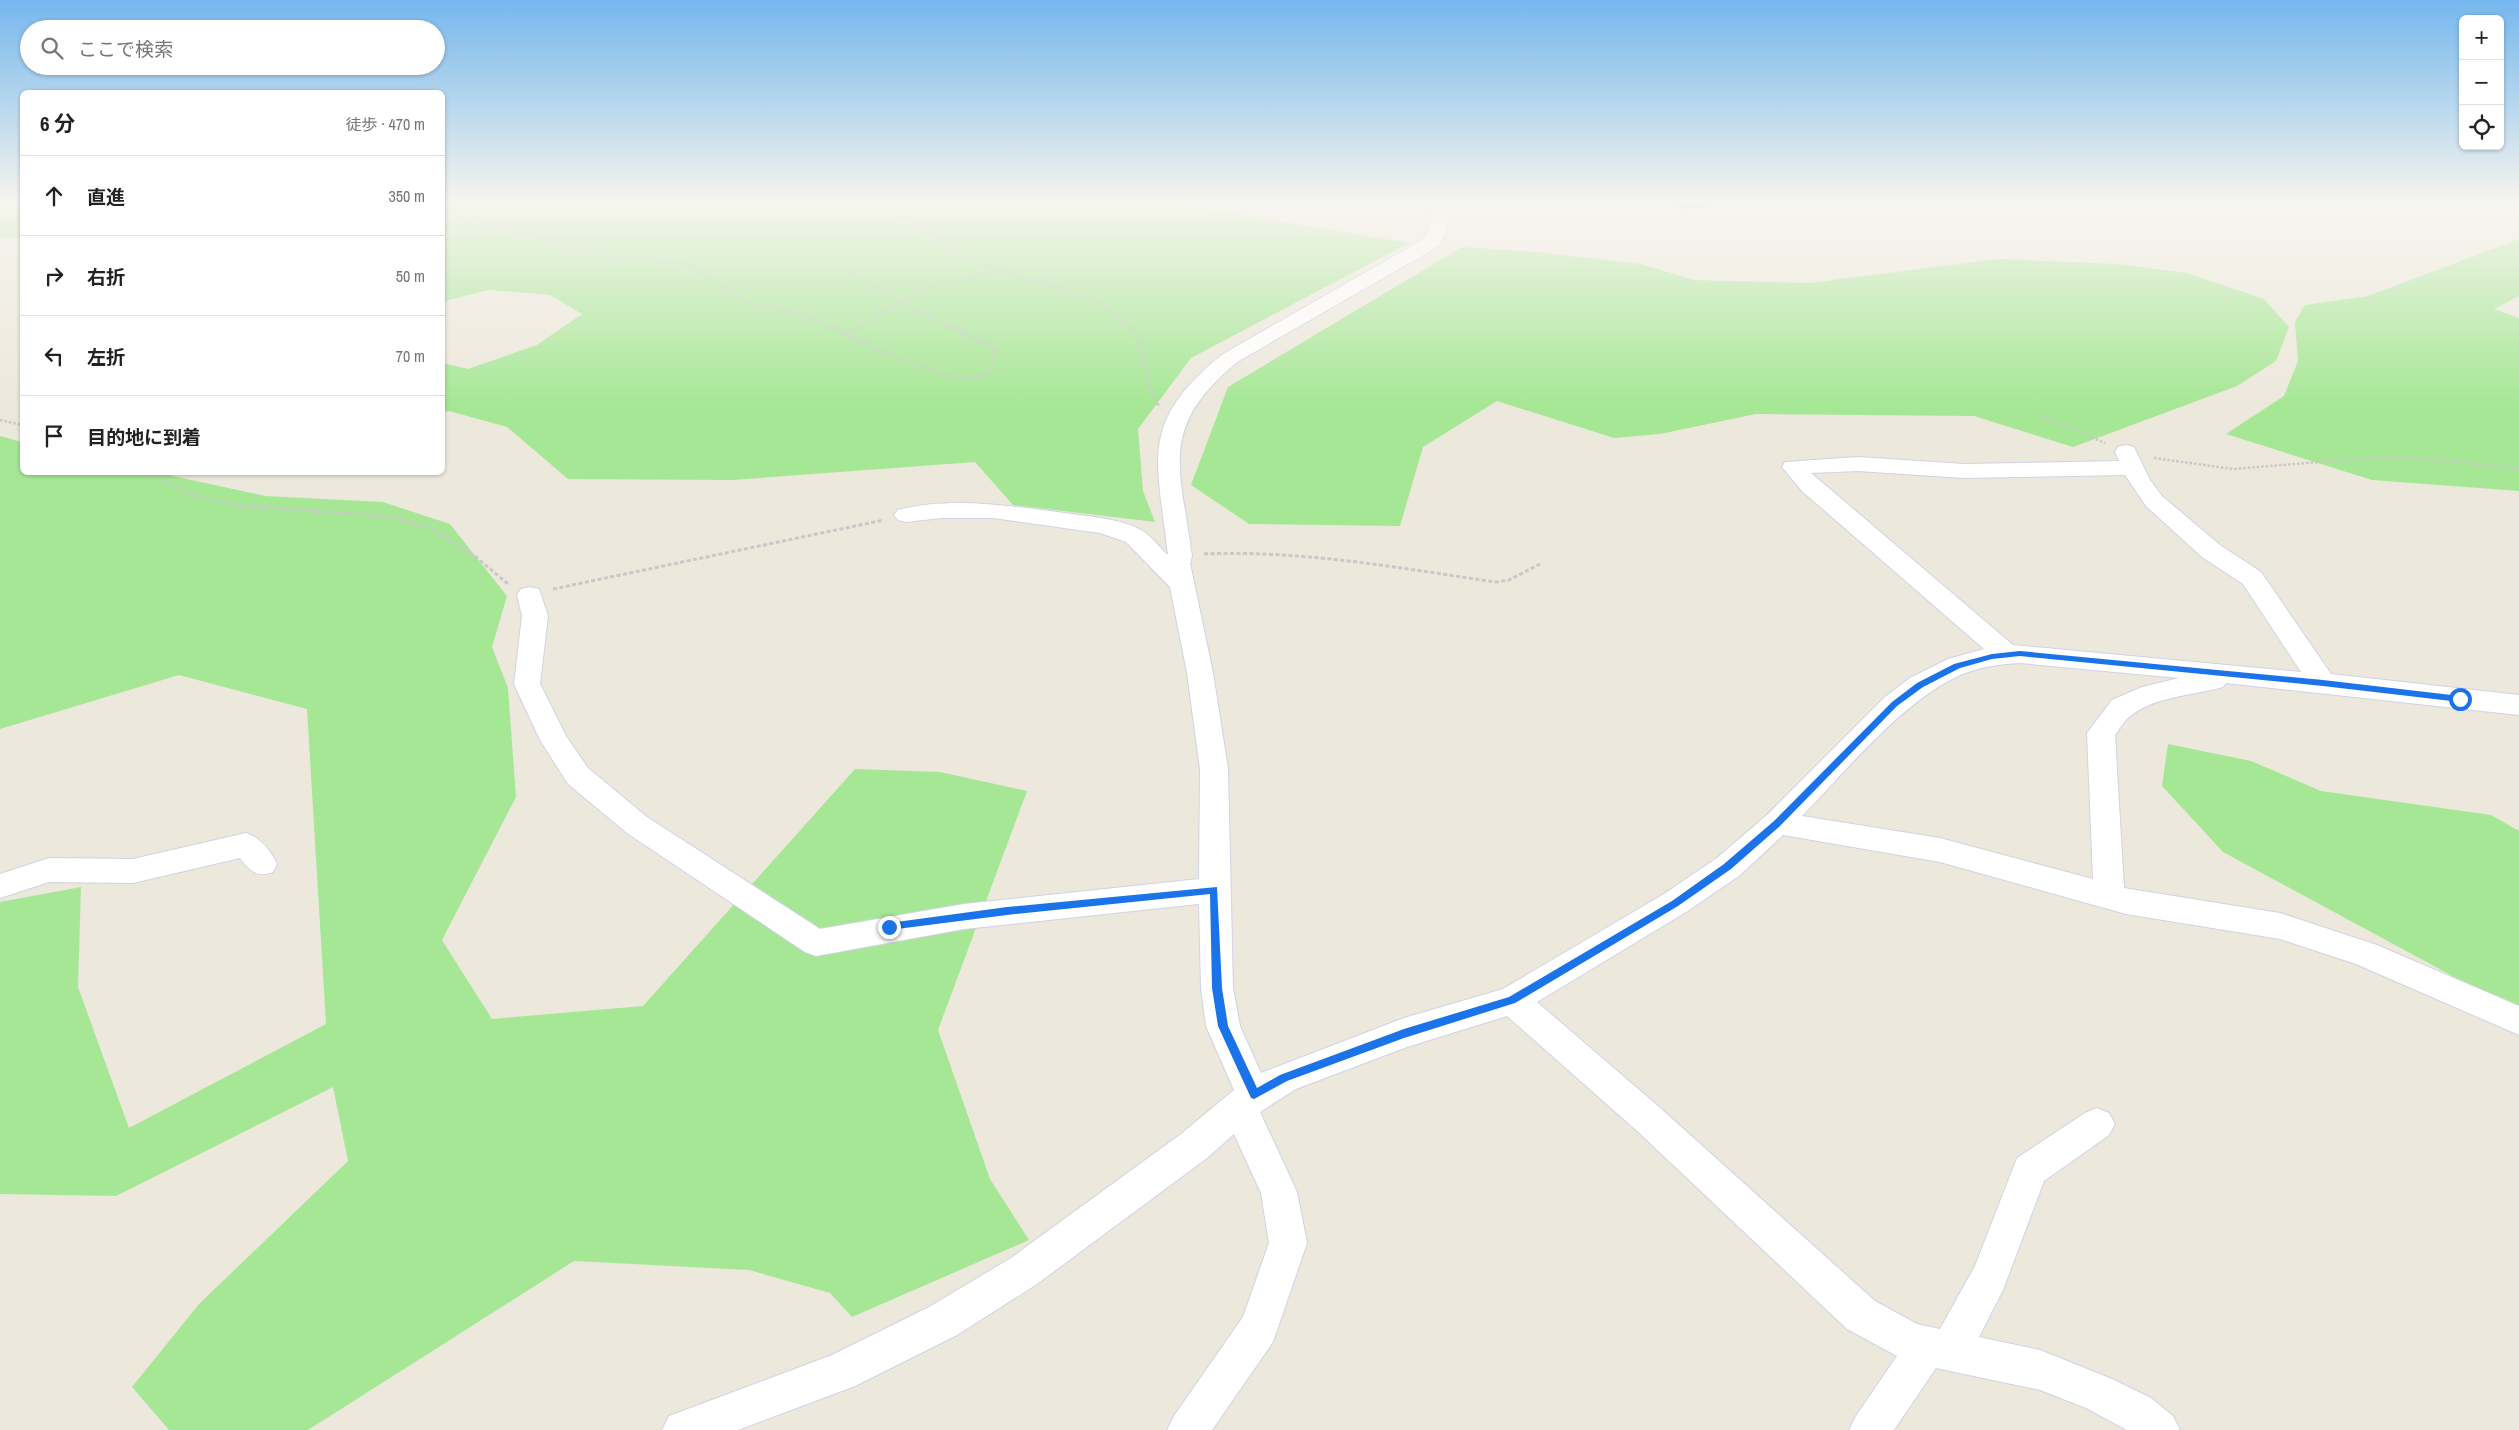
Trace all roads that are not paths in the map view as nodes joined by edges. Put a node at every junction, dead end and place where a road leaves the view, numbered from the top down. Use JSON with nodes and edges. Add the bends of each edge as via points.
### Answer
{"nodes":[{"id":1,"x":1389,"y":271,"type":"edge"},
{"id":2,"x":906,"y":515,"type":"road end"},
{"id":3,"x":1183,"y":585,"type":"junction"},
{"id":4,"x":530,"y":594,"type":"road end"},
{"id":5,"x":2007,"y":655,"type":"junction"},
{"id":6,"x":2239,"y":675,"type":"junction"},
{"id":7,"x":2323,"y":683,"type":"junction"},
{"id":8,"x":2519,"y":705,"type":"edge"},
{"id":9,"x":1777,"y":823,"type":"junction"},
{"id":10,"x":262,"y":864,"type":"dead end"},
{"id":11,"x":0,"y":886,"type":"edge"},
{"id":12,"x":1214,"y":890,"type":"junction"},
{"id":13,"x":2109,"y":896,"type":"junction"},
{"id":14,"x":1512,"y":1000,"type":"junction"},
{"id":15,"x":2519,"y":1021,"type":"edge"},
{"id":16,"x":1247,"y":1102,"type":"junction"},
{"id":17,"x":2097,"y":1124,"type":"dead end"},
{"id":18,"x":1939,"y":1349,"type":"junction"},
{"id":19,"x":683,"y":1430,"type":"edge"},
{"id":20,"x":1188,"y":1430,"type":"edge"},
{"id":21,"x":1870,"y":1430,"type":"edge"},
{"id":22,"x":2159,"y":1430,"type":"edge"}],
"edges":[{"from":1,"to":3,"type":"street","via":[[1230,358],[1207,376],[1182,410],[1171,431],[1168,460]]},
{"from":2,"to":3,"type":"street","via":[[993,511],[1104,526],[1135,537]]},
{"from":3,"to":12,"type":"street","via":[[1214,769]]},
{"from":4,"to":12,"type":"street","via":[[535,616],[527,684],[554,740],[578,776],[637,825],[816,943],[889,927],[968,916]]},
{"from":5,"to":6,"type":"street"},
{"from":5,"to":7,"type":"street","via":[[1810,486],[1794,467],[1858,464],[1964,471],[2130,460],[2139,481],[2154,501],[2211,551],[2252,578]]},
{"from":5,"to":9,"type":"street","via":[[1957,666],[1920,685],[1895,704]]},
{"from":6,"to":7,"type":"street"},
{"from":6,"to":13,"type":"street","via":[[2137,700],[2122,707],[2101,733]]},
{"from":7,"to":8,"type":"street"},
{"from":9,"to":13,"type":"street","via":[[1940,850]]},
{"from":9,"to":14,"type":"street","via":[[1728,867],[1675,903]]},
{"from":10,"to":11,"type":"street","via":[[246,845],[133,871],[49,870]]},
{"from":12,"to":16,"type":"street","via":[[1217,988],[1223,1026]]},
{"from":13,"to":15,"type":"street","via":[[2280,926],[2366,954]]},
{"from":14,"to":16,"type":"street","via":[[1404,1034],[1284,1078]]},
{"from":14,"to":18,"type":"street","via":[[1647,1118],[1861,1315],[1912,1343]]},
{"from":16,"to":19,"type":"street","via":[[1194,1146],[1024,1271],[943,1321],[841,1372]]},
{"from":16,"to":20,"type":"street","via":[[1278,1192],[1288,1244],[1259,1328]]},
{"from":17,"to":18,"type":"street","via":[[2030,1170],[1990,1277]]},
{"from":18,"to":21,"type":"street"},
{"from":18,"to":22,"type":"street","via":[[2040,1370],[2137,1412]]}]}
